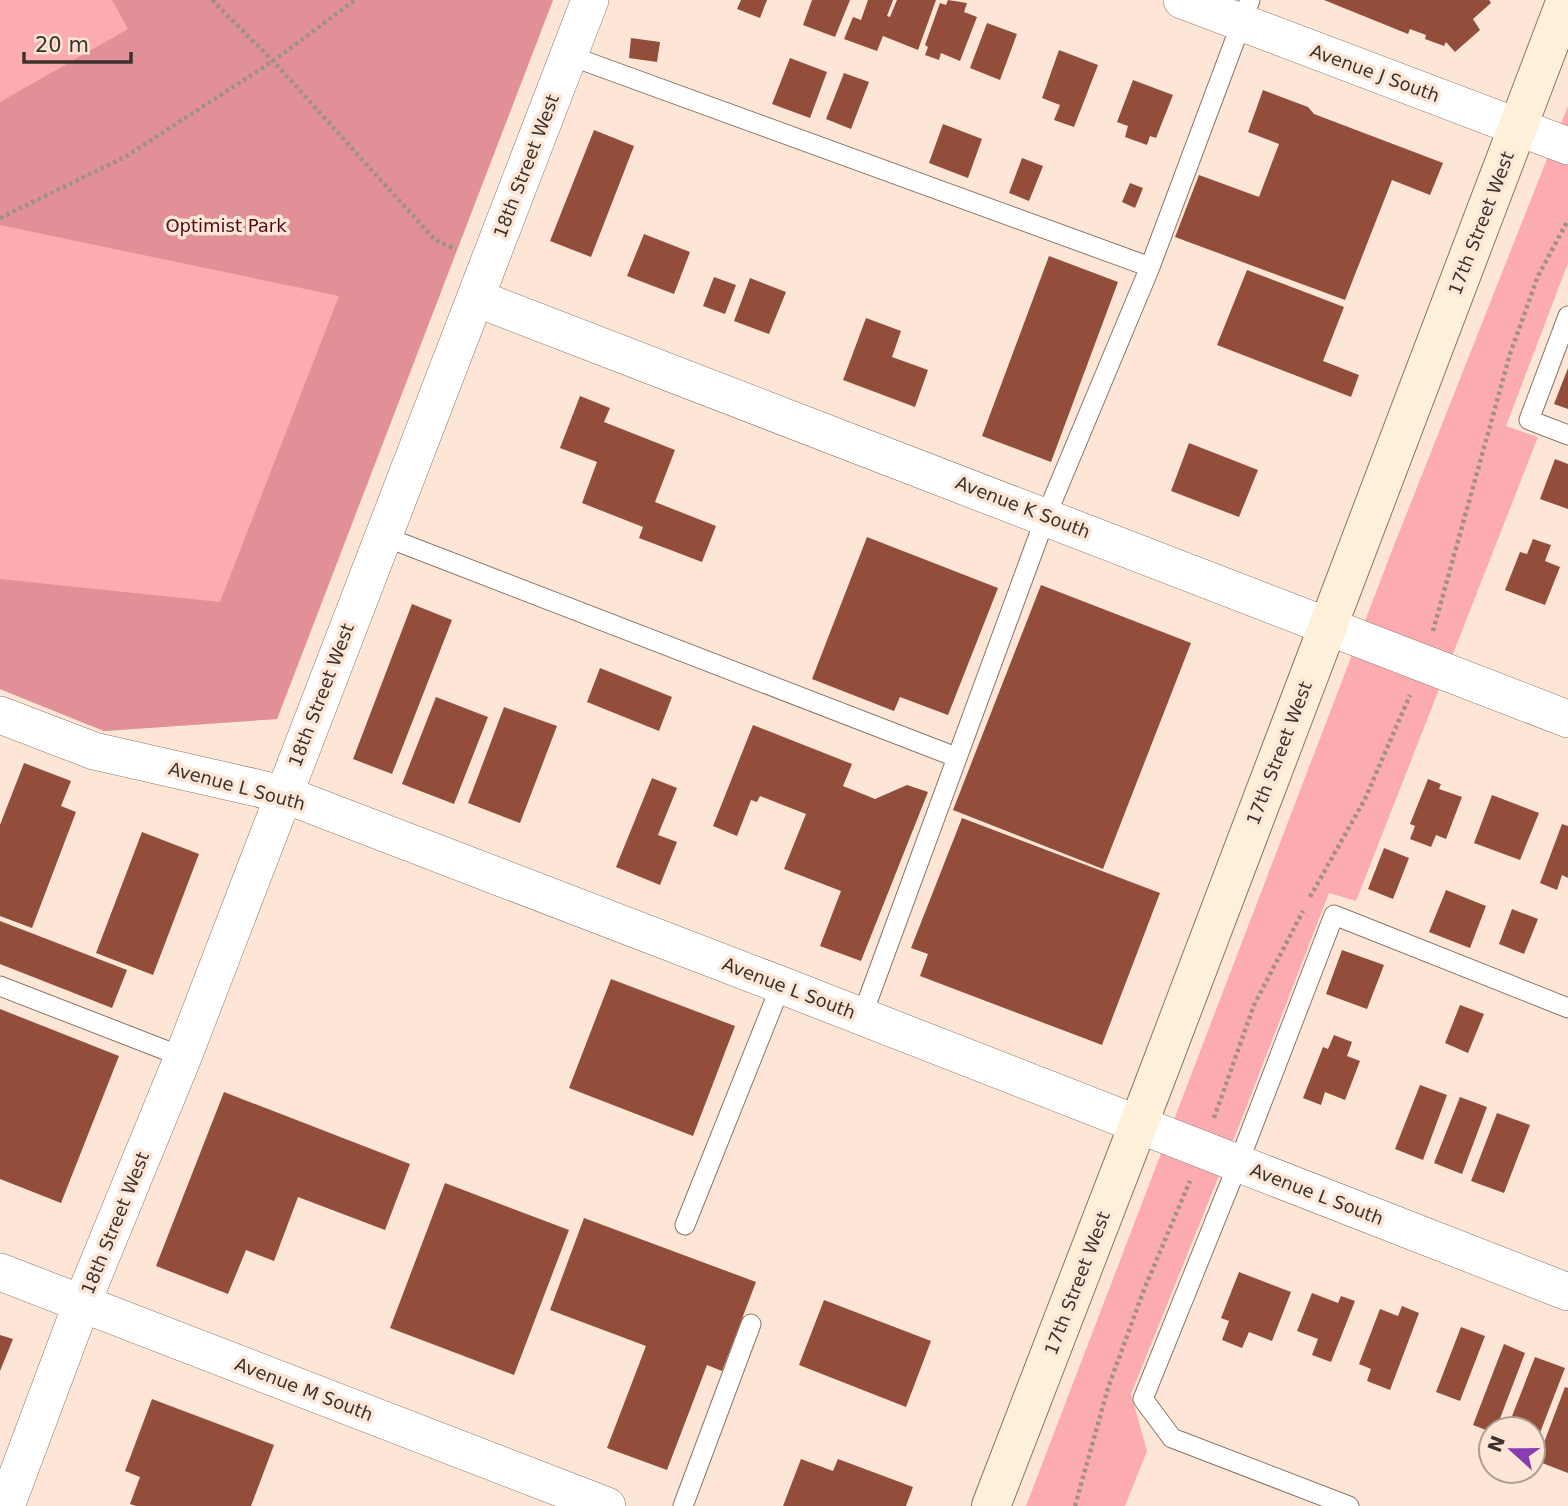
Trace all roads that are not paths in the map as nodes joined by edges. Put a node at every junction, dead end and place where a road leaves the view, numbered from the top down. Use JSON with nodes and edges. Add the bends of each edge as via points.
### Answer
{"nodes":[{"id":1,"x":590,"y":0,"type":"edge"},
{"id":2,"x":1182,"y":0,"type":"edge"},
{"id":3,"x":1566,"y":0,"type":"edge"},
{"id":4,"x":1246,"y":12,"type":"edge"},
{"id":5,"x":568,"y":55,"type":"junction"},
{"id":6,"x":1518,"y":126,"type":"junction"},
{"id":7,"x":1568,"y":146,"type":"edge"},
{"id":8,"x":1150,"y":267,"type":"junction"},
{"id":9,"x":477,"y":298,"type":"junction"},
{"id":10,"x":1568,"y":316,"type":"edge"},
{"id":11,"x":1568,"y":435,"type":"edge"},
{"id":12,"x":1046,"y":516,"type":"junction"},
{"id":13,"x":383,"y":536,"type":"junction"},
{"id":14,"x":1327,"y":625,"type":"junction"},
{"id":15,"x":0,"y":715,"type":"edge"},
{"id":16,"x":1568,"y":719,"type":"edge"},
{"id":17,"x":956,"y":757,"type":"junction"},
{"id":18,"x":283,"y":794,"type":"junction"},
{"id":19,"x":781,"y":985,"type":"junction"},
{"id":20,"x":0,"y":986,"type":"edge"},
{"id":21,"x":1568,"y":1007,"type":"edge"},
{"id":22,"x":862,"y":1016,"type":"junction"},
{"id":23,"x":183,"y":1057,"type":"junction"},
{"id":24,"x":1138,"y":1125,"type":"junction"},
{"id":25,"x":1238,"y":1164,"type":"junction"},
{"id":26,"x":685,"y":1225,"type":"dead end"},
{"id":27,"x":0,"y":1272,"type":"edge"},
{"id":28,"x":1568,"y":1292,"type":"edge"},
{"id":29,"x":82,"y":1303,"type":"junction"},
{"id":30,"x":751,"y":1324,"type":"dead end"},
{"id":31,"x":6,"y":1506,"type":"edge"},
{"id":32,"x":607,"y":1506,"type":"edge"},
{"id":33,"x":682,"y":1506,"type":"edge"},
{"id":34,"x":991,"y":1506,"type":"edge"},
{"id":35,"x":1349,"y":1506,"type":"edge"}],
"edges":[{"from":1,"to":5,"type":"street","name":"18th Street West"},
{"from":2,"to":4,"type":"street","name":"Avenue J South"},
{"from":3,"to":6,"type":"street","name":"17th Street West"},
{"from":4,"to":6,"type":"street","name":"Avenue J South"},
{"from":4,"to":8,"type":"lane"},
{"from":5,"to":8,"type":"lane"},
{"from":5,"to":9,"type":"street","name":"18th Street West"},
{"from":6,"to":7,"type":"street","name":"Avenue J South"},
{"from":6,"to":14,"type":"street","name":"17th Street West"},
{"from":8,"to":12,"type":"lane"},
{"from":9,"to":12,"type":"street","name":"Avenue K South"},
{"from":9,"to":13,"type":"street","name":"18th Street West"},
{"from":10,"to":11,"type":"lane","via":[[1529,420]]},
{"from":12,"to":14,"type":"street","name":"Avenue K South"},
{"from":12,"to":17,"type":"lane"},
{"from":13,"to":17,"type":"lane"},
{"from":13,"to":18,"type":"street","name":"18th Street West"},
{"from":14,"to":16,"type":"street","name":"Avenue K South"},
{"from":14,"to":24,"type":"street","name":"17th Street West"},
{"from":15,"to":18,"type":"street","name":"Avenue L South","via":[[94,751]]},
{"from":17,"to":22,"type":"lane"},
{"from":18,"to":19,"type":"street","name":"Avenue L South"},
{"from":18,"to":23,"type":"street","name":"18th Street West"},
{"from":19,"to":22,"type":"street","name":"Avenue L South"},
{"from":19,"to":26,"type":"lane"},
{"from":20,"to":23,"type":"lane"},
{"from":21,"to":25,"type":"lane","via":[[1334,915]]},
{"from":22,"to":24,"type":"street","name":"Avenue L South"},
{"from":23,"to":29,"type":"street","name":"18th Street West"},
{"from":24,"to":25,"type":"street","name":"Avenue L South"},
{"from":24,"to":34,"type":"street","name":"17th Street West"},
{"from":25,"to":28,"type":"street","name":"Avenue L South"},
{"from":25,"to":35,"type":"lane","via":[[1143,1399],[1172,1438]]},
{"from":27,"to":29,"type":"street","name":"Avenue M South"},
{"from":29,"to":31,"type":"street","name":"18th Street West"},
{"from":29,"to":32,"type":"street","name":"Avenue M South"},
{"from":30,"to":33,"type":"lane"}]}
